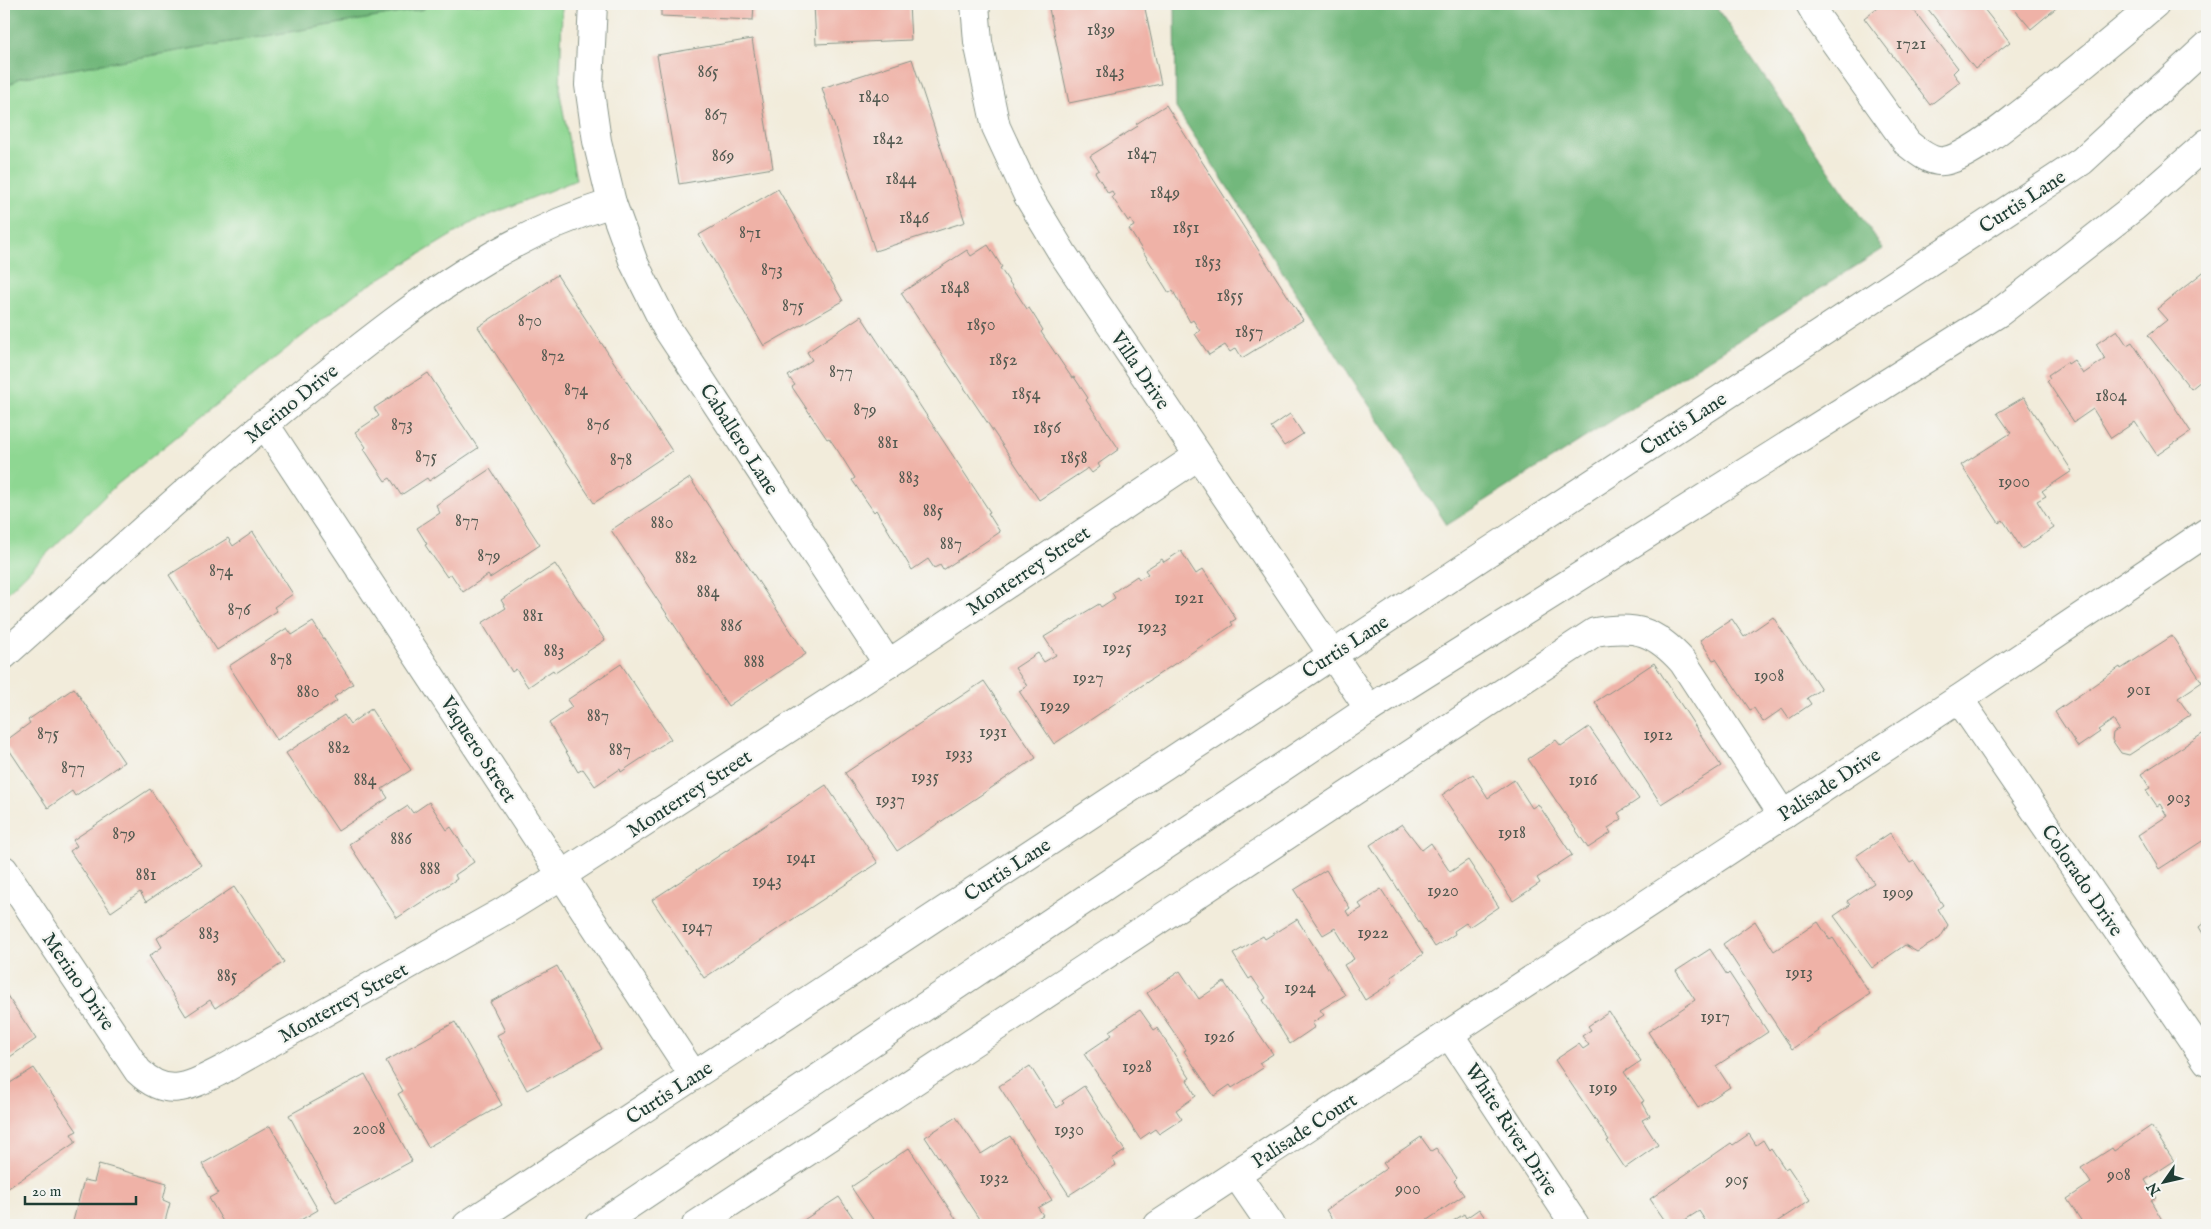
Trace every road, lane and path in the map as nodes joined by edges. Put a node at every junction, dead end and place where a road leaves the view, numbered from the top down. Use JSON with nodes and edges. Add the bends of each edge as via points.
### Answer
{"nodes":[{"id":1,"x":593,"y":4,"type":"edge"},
{"id":2,"x":974,"y":4,"type":"edge"},
{"id":3,"x":1810,"y":4,"type":"edge"},
{"id":4,"x":2155,"y":4,"type":"edge"},
{"id":5,"x":2207,"y":46,"type":"edge"},
{"id":6,"x":2207,"y":143,"type":"edge"},
{"id":7,"x":612,"y":203,"type":"junction"},
{"id":8,"x":264,"y":423,"type":"junction"},
{"id":9,"x":1198,"y":456,"type":"junction"},
{"id":10,"x":2207,"y":532,"type":"edge"},
{"id":11,"x":4,"y":655,"type":"edge"},
{"id":12,"x":1332,"y":655,"type":"junction"},
{"id":13,"x":888,"y":664,"type":"junction"},
{"id":14,"x":1959,"y":699,"type":"junction"},
{"id":15,"x":1369,"y":709,"type":"junction"},
{"id":16,"x":1783,"y":815,"type":"junction"},
{"id":17,"x":4,"y":870,"type":"edge"},
{"id":18,"x":562,"y":875,"type":"junction"},
{"id":19,"x":1449,"y":1034,"type":"junction"},
{"id":20,"x":2207,"y":1061,"type":"edge"},
{"id":21,"x":694,"y":1076,"type":"junction"},
{"id":22,"x":160,"y":1086,"type":"joint"},
{"id":23,"x":1236,"y":1174,"type":"junction"},
{"id":24,"x":467,"y":1225,"type":"edge"},
{"id":25,"x":599,"y":1225,"type":"edge"},
{"id":26,"x":696,"y":1225,"type":"edge"},
{"id":27,"x":1158,"y":1225,"type":"edge"},
{"id":28,"x":1271,"y":1225,"type":"edge"},
{"id":29,"x":1575,"y":1225,"type":"edge"}],
"edges":[{"from":1,"to":7,"type":"street","name":"Caballero Lane","via":[[590,84],[597,141]]},
{"from":2,"to":9,"type":"street","name":"Villa Drive","via":[[978,42],[996,127],[1028,196]]},
{"from":3,"to":4,"type":"street","via":[[1907,143],[1923,155],[1943,162],[1992,136],[2087,63]]},
{"from":5,"to":12,"type":"street","name":"Curtis Lane","via":[[2082,161]]},
{"from":6,"to":15,"type":"street","via":[[2133,208],[2000,312]]},
{"from":7,"to":8,"type":"street","name":"Merino Drive","via":[[545,227],[462,273],[416,304]]},
{"from":7,"to":13,"type":"street","name":"Caballero Lane","via":[[634,263],[666,327]]},
{"from":8,"to":11,"type":"street","name":"Merino Drive"},
{"from":8,"to":18,"type":"street","name":"Vaquero Street"},
{"from":9,"to":12,"type":"street","name":"Villa Drive"},
{"from":9,"to":13,"type":"street","name":"Monterrey Street"},
{"from":10,"to":14,"type":"street","name":"Palisade Drive"},
{"from":12,"to":15,"type":"street","name":"Villa Drive"},
{"from":12,"to":21,"type":"street","name":"Curtis Lane"},
{"from":13,"to":18,"type":"street","name":"Monterrey Street"},
{"from":14,"to":16,"type":"street","name":"Palisade Drive"},
{"from":14,"to":20,"type":"street","name":"Colorado Drive"},
{"from":15,"to":25,"type":"street"},
{"from":16,"to":19,"type":"street","name":"Palisade Drive"},
{"from":16,"to":26,"type":"street","via":[[1683,662],[1666,644],[1644,632],[1620,628],[1596,632]]},
{"from":17,"to":22,"type":"street","name":"Merino Drive","via":[[138,1071]]},
{"from":18,"to":21,"type":"street","name":"Vaquero Street"},
{"from":18,"to":22,"type":"street","name":"Monterrey Street","via":[[222,1070],[180,1088]]},
{"from":19,"to":23,"type":"street","name":"Palisade Court"},
{"from":19,"to":29,"type":"street","name":"White River Drive"},
{"from":21,"to":24,"type":"street","name":"Curtis Lane"},
{"from":23,"to":27,"type":"street","name":"Palisade Court"},
{"from":23,"to":28,"type":"street"}]}
